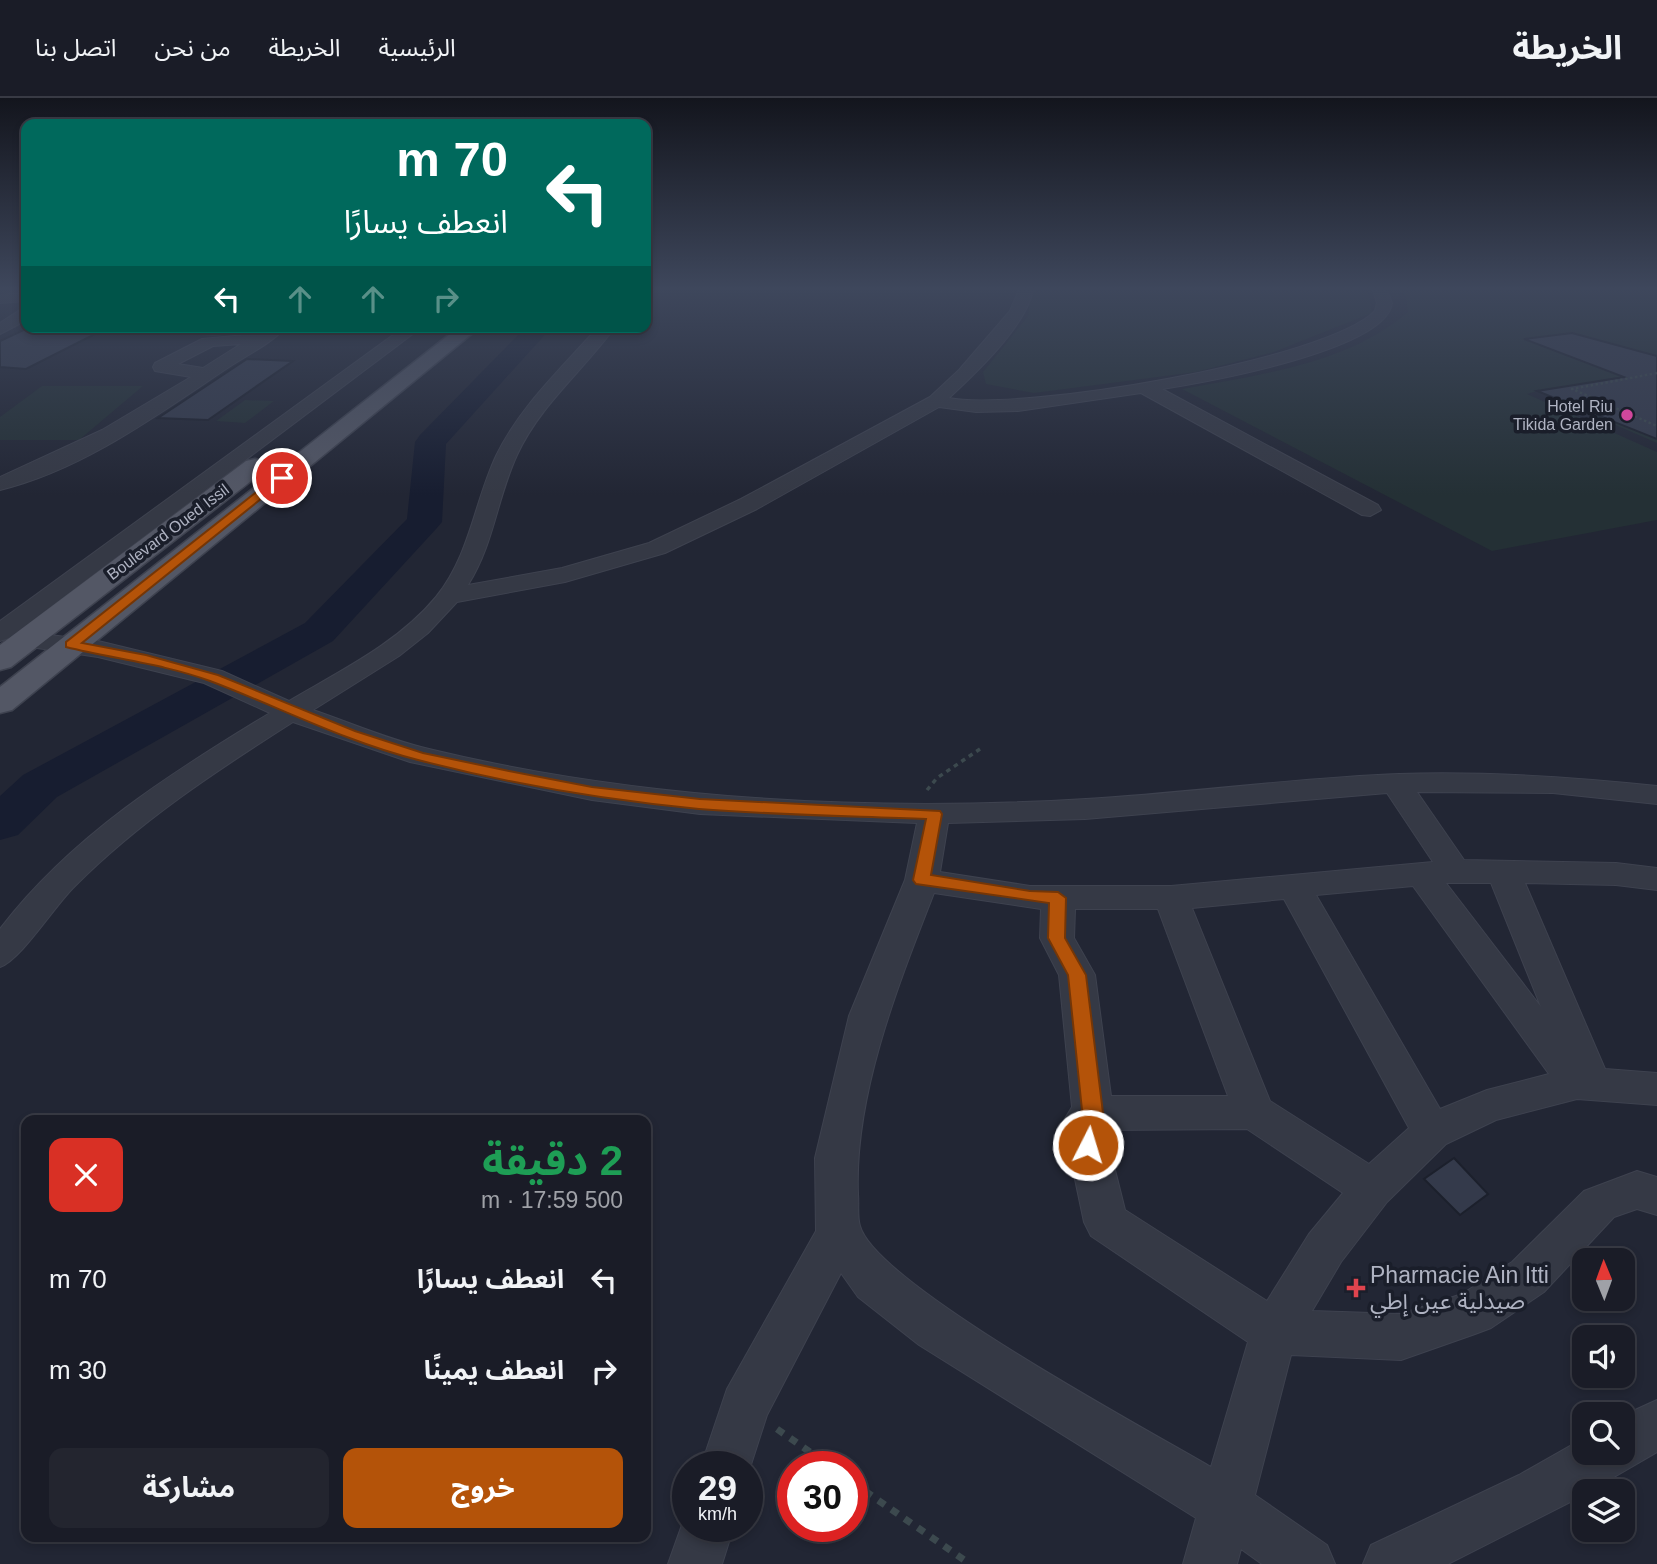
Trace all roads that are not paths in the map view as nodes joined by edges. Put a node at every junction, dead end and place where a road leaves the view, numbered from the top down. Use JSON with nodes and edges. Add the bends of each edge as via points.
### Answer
{"nodes":[{"id":1,"x":176,"y":358,"type":"edge"},
{"id":2,"x":231,"y":358,"type":"edge"},
{"id":3,"x":371,"y":358,"type":"edge"},
{"id":4,"x":397,"y":358,"type":"edge"},
{"id":5,"x":431,"y":358,"type":"edge"},
{"id":6,"x":580,"y":358,"type":"edge"},
{"id":7,"x":978,"y":358,"type":"edge"},
{"id":8,"x":1280,"y":358,"type":"edge"},
{"id":9,"x":208,"y":374,"type":"junction"},
{"id":10,"x":1144,"y":387,"type":"junction"},
{"id":11,"x":936,"y":401,"type":"junction"},
{"id":12,"x":0,"y":484,"type":"edge"},
{"id":13,"x":1370,"y":510,"type":"dead end"},
{"id":14,"x":449,"y":596,"type":"junction"},
{"id":15,"x":0,"y":633,"type":"edge"},
{"id":16,"x":26,"y":640,"type":"junction"},
{"id":17,"x":71,"y":645,"type":"junction"},
{"id":18,"x":0,"y":660,"type":"edge"},
{"id":19,"x":6,"y":693,"type":"edge"},
{"id":20,"x":291,"y":712,"type":"junction"},
{"id":21,"x":1396,"y":783,"type":"junction"},
{"id":22,"x":1657,"y":795,"type":"edge"},
{"id":23,"x":920,"y":814,"type":"junction"},
{"id":24,"x":1503,"y":871,"type":"junction"},
{"id":25,"x":1438,"y":872,"type":"junction"},
{"id":26,"x":1657,"y":879,"type":"edge"},
{"id":27,"x":922,"y":880,"type":"junction"},
{"id":28,"x":1295,"y":888,"type":"junction"},
{"id":29,"x":1058,"y":898,"type":"junction"},
{"id":30,"x":1171,"y":898,"type":"junction"},
{"id":31,"x":0,"y":954,"type":"edge"},
{"id":32,"x":1584,"y":1084,"type":"junction"},
{"id":33,"x":1657,"y":1089,"type":"edge"},
{"id":34,"x":1254,"y":1112,"type":"junction"},
{"id":35,"x":1093,"y":1113,"type":"junction"},
{"id":36,"x":1432,"y":1132,"type":"junction"},
{"id":37,"x":1372,"y":1189,"type":"junction"},
{"id":38,"x":1657,"y":1196,"type":"edge"},
{"id":39,"x":838,"y":1233,"type":"junction"},
{"id":40,"x":1274,"y":1332,"type":"junction"},
{"id":41,"x":1657,"y":1425,"type":"edge"},
{"id":42,"x":1635,"y":1437,"type":"edge"},
{"id":43,"x":731,"y":1451,"type":"edge"},
{"id":44,"x":1585,"y":1465,"type":"edge"},
{"id":45,"x":1227,"y":1506,"type":"junction"},
{"id":46,"x":702,"y":1542,"type":"edge"},
{"id":47,"x":695,"y":1564,"type":"edge"},
{"id":48,"x":1210,"y":1564,"type":"edge"},
{"id":49,"x":1308,"y":1564,"type":"edge"},
{"id":50,"x":1390,"y":1564,"type":"edge"}],
"edges":[{"from":1,"to":9,"type":"street","via":[[161,367]]},
{"from":2,"to":9,"type":"street"},
{"from":3,"to":15,"type":"street"},
{"from":4,"to":16,"type":"main road","name":"Boulevard Oued Issil"},
{"from":5,"to":17,"type":"main road","name":"Boulevard Oued Issil"},
{"from":6,"to":14,"type":"street","via":[[510,447],[467,569]]},
{"from":7,"to":11,"type":"street"},
{"from":8,"to":10,"type":"street"},
{"from":9,"to":12,"type":"street","via":[[115,433]]},
{"from":10,"to":11,"type":"street","via":[[981,407]]},
{"from":10,"to":13,"type":"street"},
{"from":11,"to":14,"type":"street","via":[[749,505],[657,548],[565,575]]},
{"from":14,"to":20,"type":"street","via":[[420,628]]},
{"from":16,"to":17,"type":"street"},
{"from":16,"to":18,"type":"main road","name":"Boulevard Oued Issil"},
{"from":17,"to":19,"type":"main road","name":"Boulevard Oued Issil"},
{"from":17,"to":20,"type":"street","via":[[213,677]]},
{"from":20,"to":23,"type":"street","via":[[419,757],[592,791],[700,804]]},
{"from":20,"to":31,"type":"street","via":[[100,844],[26,918]]},
{"from":21,"to":22,"type":"street","via":[[1553,784]]},
{"from":21,"to":23,"type":"street","via":[[1085,809]]},
{"from":21,"to":25,"type":"street"},
{"from":23,"to":27,"type":"street"},
{"from":24,"to":25,"type":"street"},
{"from":24,"to":26,"type":"street"},
{"from":24,"to":32,"type":"street"},
{"from":25,"to":28,"type":"street"},
{"from":25,"to":32,"type":"street"},
{"from":27,"to":29,"type":"street"},
{"from":27,"to":39,"type":"street","via":[[868,1016],[836,1158]]},
{"from":28,"to":30,"type":"street"},
{"from":28,"to":36,"type":"street"},
{"from":29,"to":30,"type":"street"},
{"from":29,"to":35,"type":"street","via":[[1057,938],[1077,975]]},
{"from":30,"to":34,"type":"street"},
{"from":32,"to":33,"type":"street"},
{"from":32,"to":36,"type":"street","via":[[1487,1106]]},
{"from":34,"to":35,"type":"street"},
{"from":34,"to":37,"type":"street"},
{"from":35,"to":40,"type":"street","via":[[1083,1122],[1106,1222]]},
{"from":36,"to":37,"type":"street"},
{"from":37,"to":40,"type":"street","via":[[1325,1248]]},
{"from":38,"to":40,"type":"street","via":[[1637,1190],[1599,1204],[1528,1277],[1475,1312],[1401,1337]]},
{"from":39,"to":43,"type":"street","via":[[746,1407]]},
{"from":39,"to":45,"type":"street","via":[[874,1282],[936,1329]]},
{"from":40,"to":45,"type":"street"},
{"from":41,"to":42,"type":"street"},
{"from":44,"to":50,"type":"street"},
{"from":45,"to":48,"type":"street"},
{"from":45,"to":49,"type":"street"},
{"from":46,"to":47,"type":"street"}]}
